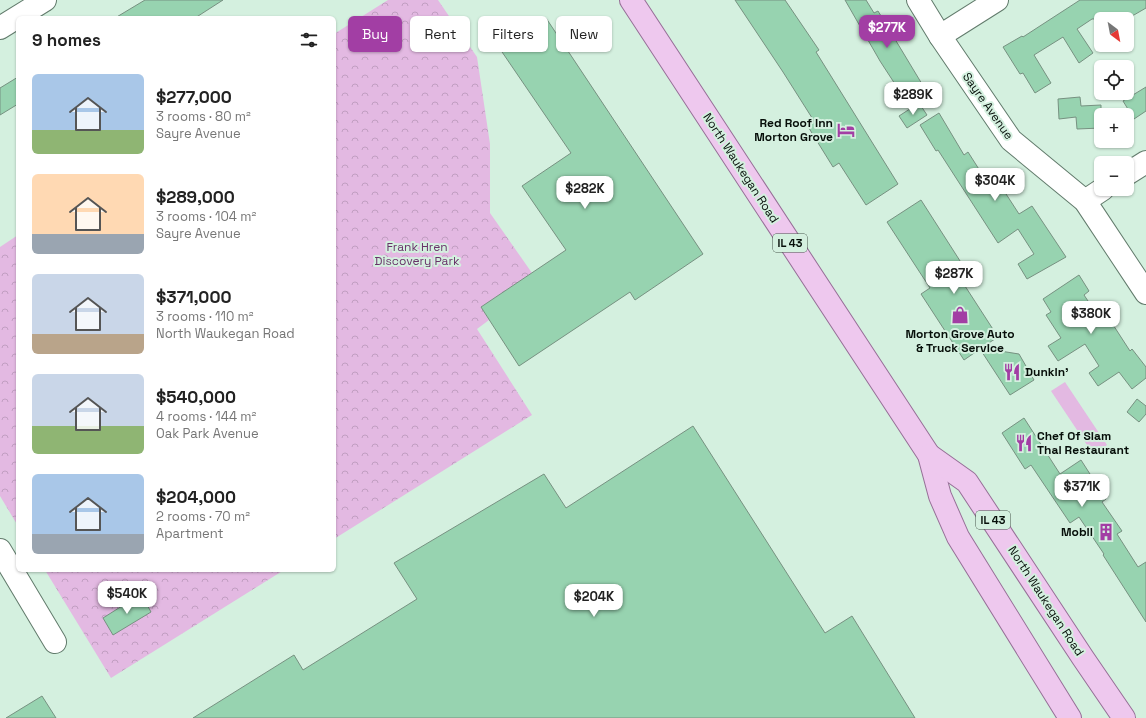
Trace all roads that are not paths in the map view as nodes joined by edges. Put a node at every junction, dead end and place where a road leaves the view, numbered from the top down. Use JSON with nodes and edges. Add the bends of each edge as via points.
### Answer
{"nodes":[{"id":1,"x":45,"y":0,"type":"edge"},
{"id":2,"x":631,"y":0,"type":"edge"},
{"id":3,"x":918,"y":0,"type":"edge"},
{"id":4,"x":997,"y":0,"type":"edge"},
{"id":5,"x":19,"y":16,"type":"edge"},
{"id":6,"x":16,"y":18,"type":"edge"},
{"id":7,"x":0,"y":28,"type":"edge"},
{"id":8,"x":940,"y":36,"type":"junction"},
{"id":9,"x":1146,"y":162,"type":"edge"},
{"id":10,"x":1134,"y":170,"type":"edge"},
{"id":11,"x":1094,"y":195,"type":"edge"},
{"id":12,"x":1085,"y":201,"type":"junction"},
{"id":13,"x":1146,"y":293,"type":"edge"},
{"id":14,"x":929,"y":455,"type":"junction"},
{"id":15,"x":0,"y":550,"type":"edge"},
{"id":16,"x":55,"y":642,"type":"dead end"},
{"id":17,"x":1070,"y":718,"type":"edge"},
{"id":18,"x":1124,"y":718,"type":"edge"}],
"edges":[{"from":1,"to":5,"type":"street"},
{"from":2,"to":14,"type":"main road","name":"North Waukegan Road","number":"IL 43"},
{"from":3,"to":8,"type":"street","name":"Sayre Avenue"},
{"from":4,"to":8,"type":"street"},
{"from":6,"to":7,"type":"street"},
{"from":8,"to":12,"type":"street","name":"Sayre Avenue","via":[[1011,140]]},
{"from":9,"to":10,"type":"street"},
{"from":11,"to":12,"type":"street"},
{"from":12,"to":13,"type":"street","name":"Sayre Avenue"},
{"from":14,"to":17,"type":"main road","name":"North Waukegan Road","number":"IL 43","via":[[940,496],[958,537]]},
{"from":14,"to":18,"type":"main road","name":"North Waukegan Road","number":"IL 43","via":[[967,482]]},
{"from":15,"to":16,"type":"street"}]}
